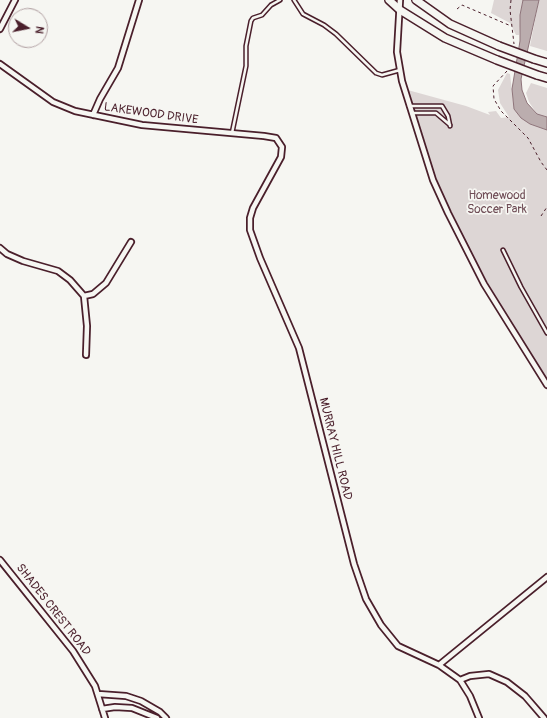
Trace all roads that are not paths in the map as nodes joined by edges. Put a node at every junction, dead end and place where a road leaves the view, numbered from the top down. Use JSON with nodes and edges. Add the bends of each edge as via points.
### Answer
{"nodes":[{"id":1,"x":15,"y":0,"type":"edge"},
{"id":2,"x":139,"y":0,"type":"edge"},
{"id":3,"x":280,"y":0,"type":"edge"},
{"id":4,"x":294,"y":0,"type":"edge"},
{"id":5,"x":389,"y":0,"type":"edge"},
{"id":6,"x":400,"y":0,"type":"edge"},
{"id":7,"x":416,"y":0,"type":"edge"},
{"id":8,"x":400,"y":10,"type":"junction"},
{"id":9,"x":0,"y":29,"type":"edge"},
{"id":10,"x":547,"y":63,"type":"edge"},
{"id":11,"x":0,"y":64,"type":"edge"},
{"id":12,"x":400,"y":70,"type":"junction"},
{"id":13,"x":547,"y":78,"type":"edge"},
{"id":14,"x":409,"y":106,"type":"junction"},
{"id":15,"x":411,"y":113,"type":"junction"},
{"id":16,"x":93,"y":115,"type":"junction"},
{"id":17,"x":218,"y":133,"type":"joint"},
{"id":18,"x":232,"y":134,"type":"junction"},
{"id":19,"x":131,"y":242,"type":"dead end"},
{"id":20,"x":0,"y":248,"type":"edge"},
{"id":21,"x":504,"y":250,"type":"dead end"},
{"id":22,"x":84,"y":296,"type":"junction"},
{"id":23,"x":547,"y":333,"type":"edge"},
{"id":24,"x":86,"y":355,"type":"dead end"},
{"id":25,"x":547,"y":385,"type":"edge"},
{"id":26,"x":0,"y":560,"type":"edge"},
{"id":27,"x":547,"y":577,"type":"edge"},
{"id":28,"x":439,"y":664,"type":"junction"},
{"id":29,"x":460,"y":680,"type":"junction"},
{"id":30,"x":98,"y":694,"type":"junction"},
{"id":31,"x":102,"y":709,"type":"junction"},
{"id":32,"x":105,"y":718,"type":"edge"},
{"id":33,"x":157,"y":718,"type":"edge"},
{"id":34,"x":166,"y":718,"type":"edge"},
{"id":35,"x":479,"y":718,"type":"edge"},
{"id":36,"x":544,"y":718,"type":"edge"}],
"edges":[{"from":1,"to":9,"type":"street"},
{"from":2,"to":16,"type":"street","via":[[118,68]]},
{"from":3,"to":18,"type":"lane","via":[[251,21],[246,46],[246,66]]},
{"from":4,"to":12,"type":"lane","via":[[303,14],[336,34],[376,73],[382,75]]},
{"from":5,"to":8,"type":"main road"},
{"from":6,"to":8,"type":"street"},
{"from":7,"to":10,"type":"main road","bridge":true,"via":[[450,24],[499,46]]},
{"from":8,"to":12,"type":"street","via":[[397,52]]},
{"from":8,"to":13,"type":"main road","bridge":true,"via":[[445,38]]},
{"from":11,"to":16,"type":"street","name":"LAKEWOOD DRIVE","via":[[53,102]]},
{"from":12,"to":14,"type":"street"},
{"from":14,"to":15,"type":"street"},
{"from":14,"to":15,"type":"lane","via":[[442,106],[450,126],[436,113]]},
{"from":15,"to":25,"type":"street","via":[[448,213],[484,284]]},
{"from":16,"to":17,"type":"street","name":"LAKEWOOD DRIVE","via":[[142,125]]},
{"from":17,"to":18,"type":"street","name":"MURRAY HILL ROAD"},
{"from":18,"to":28,"type":"street","name":"MURRAY HILL ROAD","via":[[276,138],[282,147],[281,157],[255,204],[250,218],[250,230],[299,348],[354,564],[366,599],[379,622],[398,646]]},
{"from":19,"to":22,"type":"street","via":[[106,283],[93,294]]},
{"from":20,"to":22,"type":"street","via":[[23,261],[58,271]]},
{"from":21,"to":23,"type":"lane"},
{"from":22,"to":24,"type":"street","via":[[88,326]]},
{"from":26,"to":30,"type":"street","name":"SHADES CREST ROAD","via":[[74,650]]},
{"from":27,"to":28,"type":"street"},
{"from":28,"to":29,"type":"street"},
{"from":29,"to":35,"type":"street"},
{"from":29,"to":36,"type":"street","via":[[489,674],[507,682],[525,696]]},
{"from":30,"to":31,"type":"street","name":"SHADES CREST ROAD"},
{"from":30,"to":34,"type":"street","via":[[126,696],[141,701],[155,708]]},
{"from":31,"to":32,"type":"street","name":"SHADES CREST ROAD"},
{"from":31,"to":33,"type":"street","via":[[132,708]]}]}
